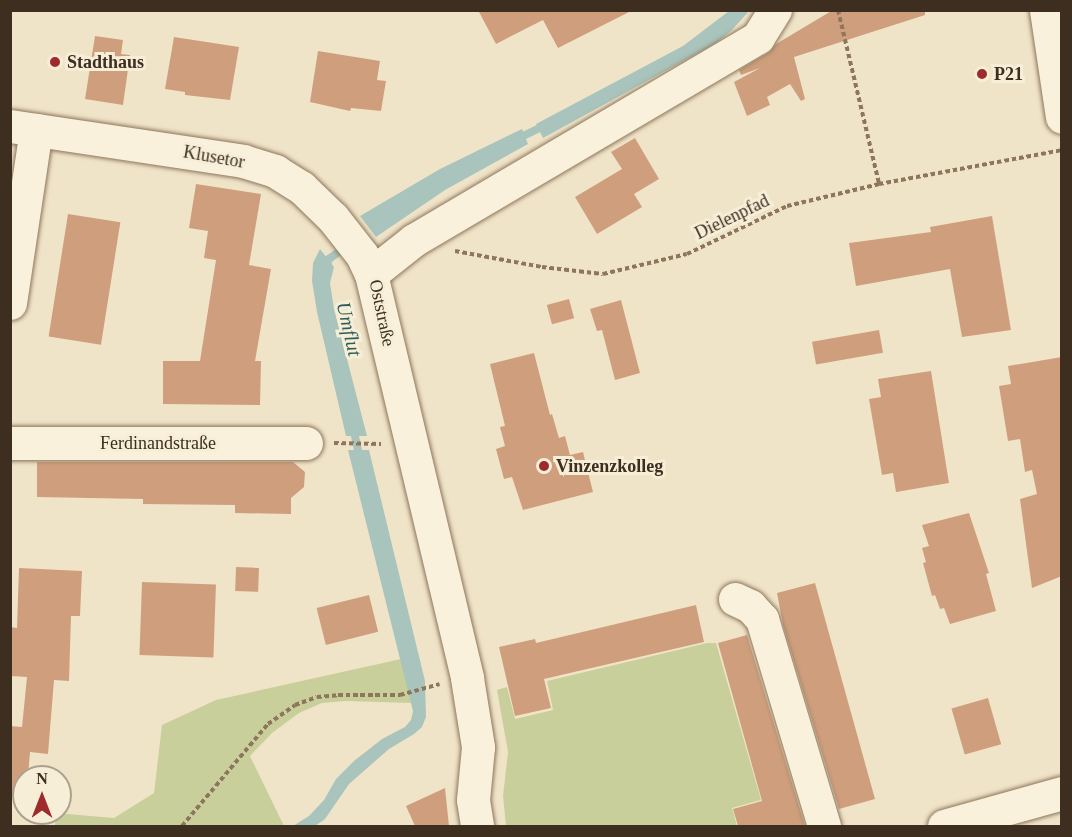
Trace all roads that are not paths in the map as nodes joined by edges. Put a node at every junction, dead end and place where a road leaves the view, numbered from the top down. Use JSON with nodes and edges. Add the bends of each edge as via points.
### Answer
{"nodes":[{"id":1,"x":775,"y":10,"type":"edge"},
{"id":2,"x":1046,"y":10,"type":"edge"},
{"id":3,"x":1062,"y":117,"type":"edge"},
{"id":4,"x":23,"y":128,"type":"edge"},
{"id":5,"x":367,"y":264,"type":"junction"},
{"id":6,"x":10,"y":303,"type":"edge"},
{"id":7,"x":10,"y":443,"type":"edge"},
{"id":8,"x":319,"y":443,"type":"road end"},
{"id":9,"x":735,"y":598,"type":"dead end"},
{"id":10,"x":1062,"y":794,"type":"edge"},
{"id":11,"x":477,"y":826,"type":"edge"},
{"id":12,"x":824,"y":826,"type":"edge"},
{"id":13,"x":944,"y":826,"type":"edge"}],
"edges":[{"from":1,"to":5,"type":"street","name":"Oststraße","via":[[758,37]]},
{"from":2,"to":3,"type":"street"},
{"from":4,"to":5,"type":"street","name":"Klusetor","via":[[243,161],[275,171],[301,187],[333,218]]},
{"from":4,"to":6,"type":"street"},
{"from":5,"to":11,"type":"street","name":"Oststraße","via":[[467,678],[478,747],[472,800]]},
{"from":7,"to":8,"type":"street","name":"Ferdinandstraße"},
{"from":9,"to":12,"type":"street","via":[[750,606],[762,620]]},
{"from":10,"to":13,"type":"street"}]}
